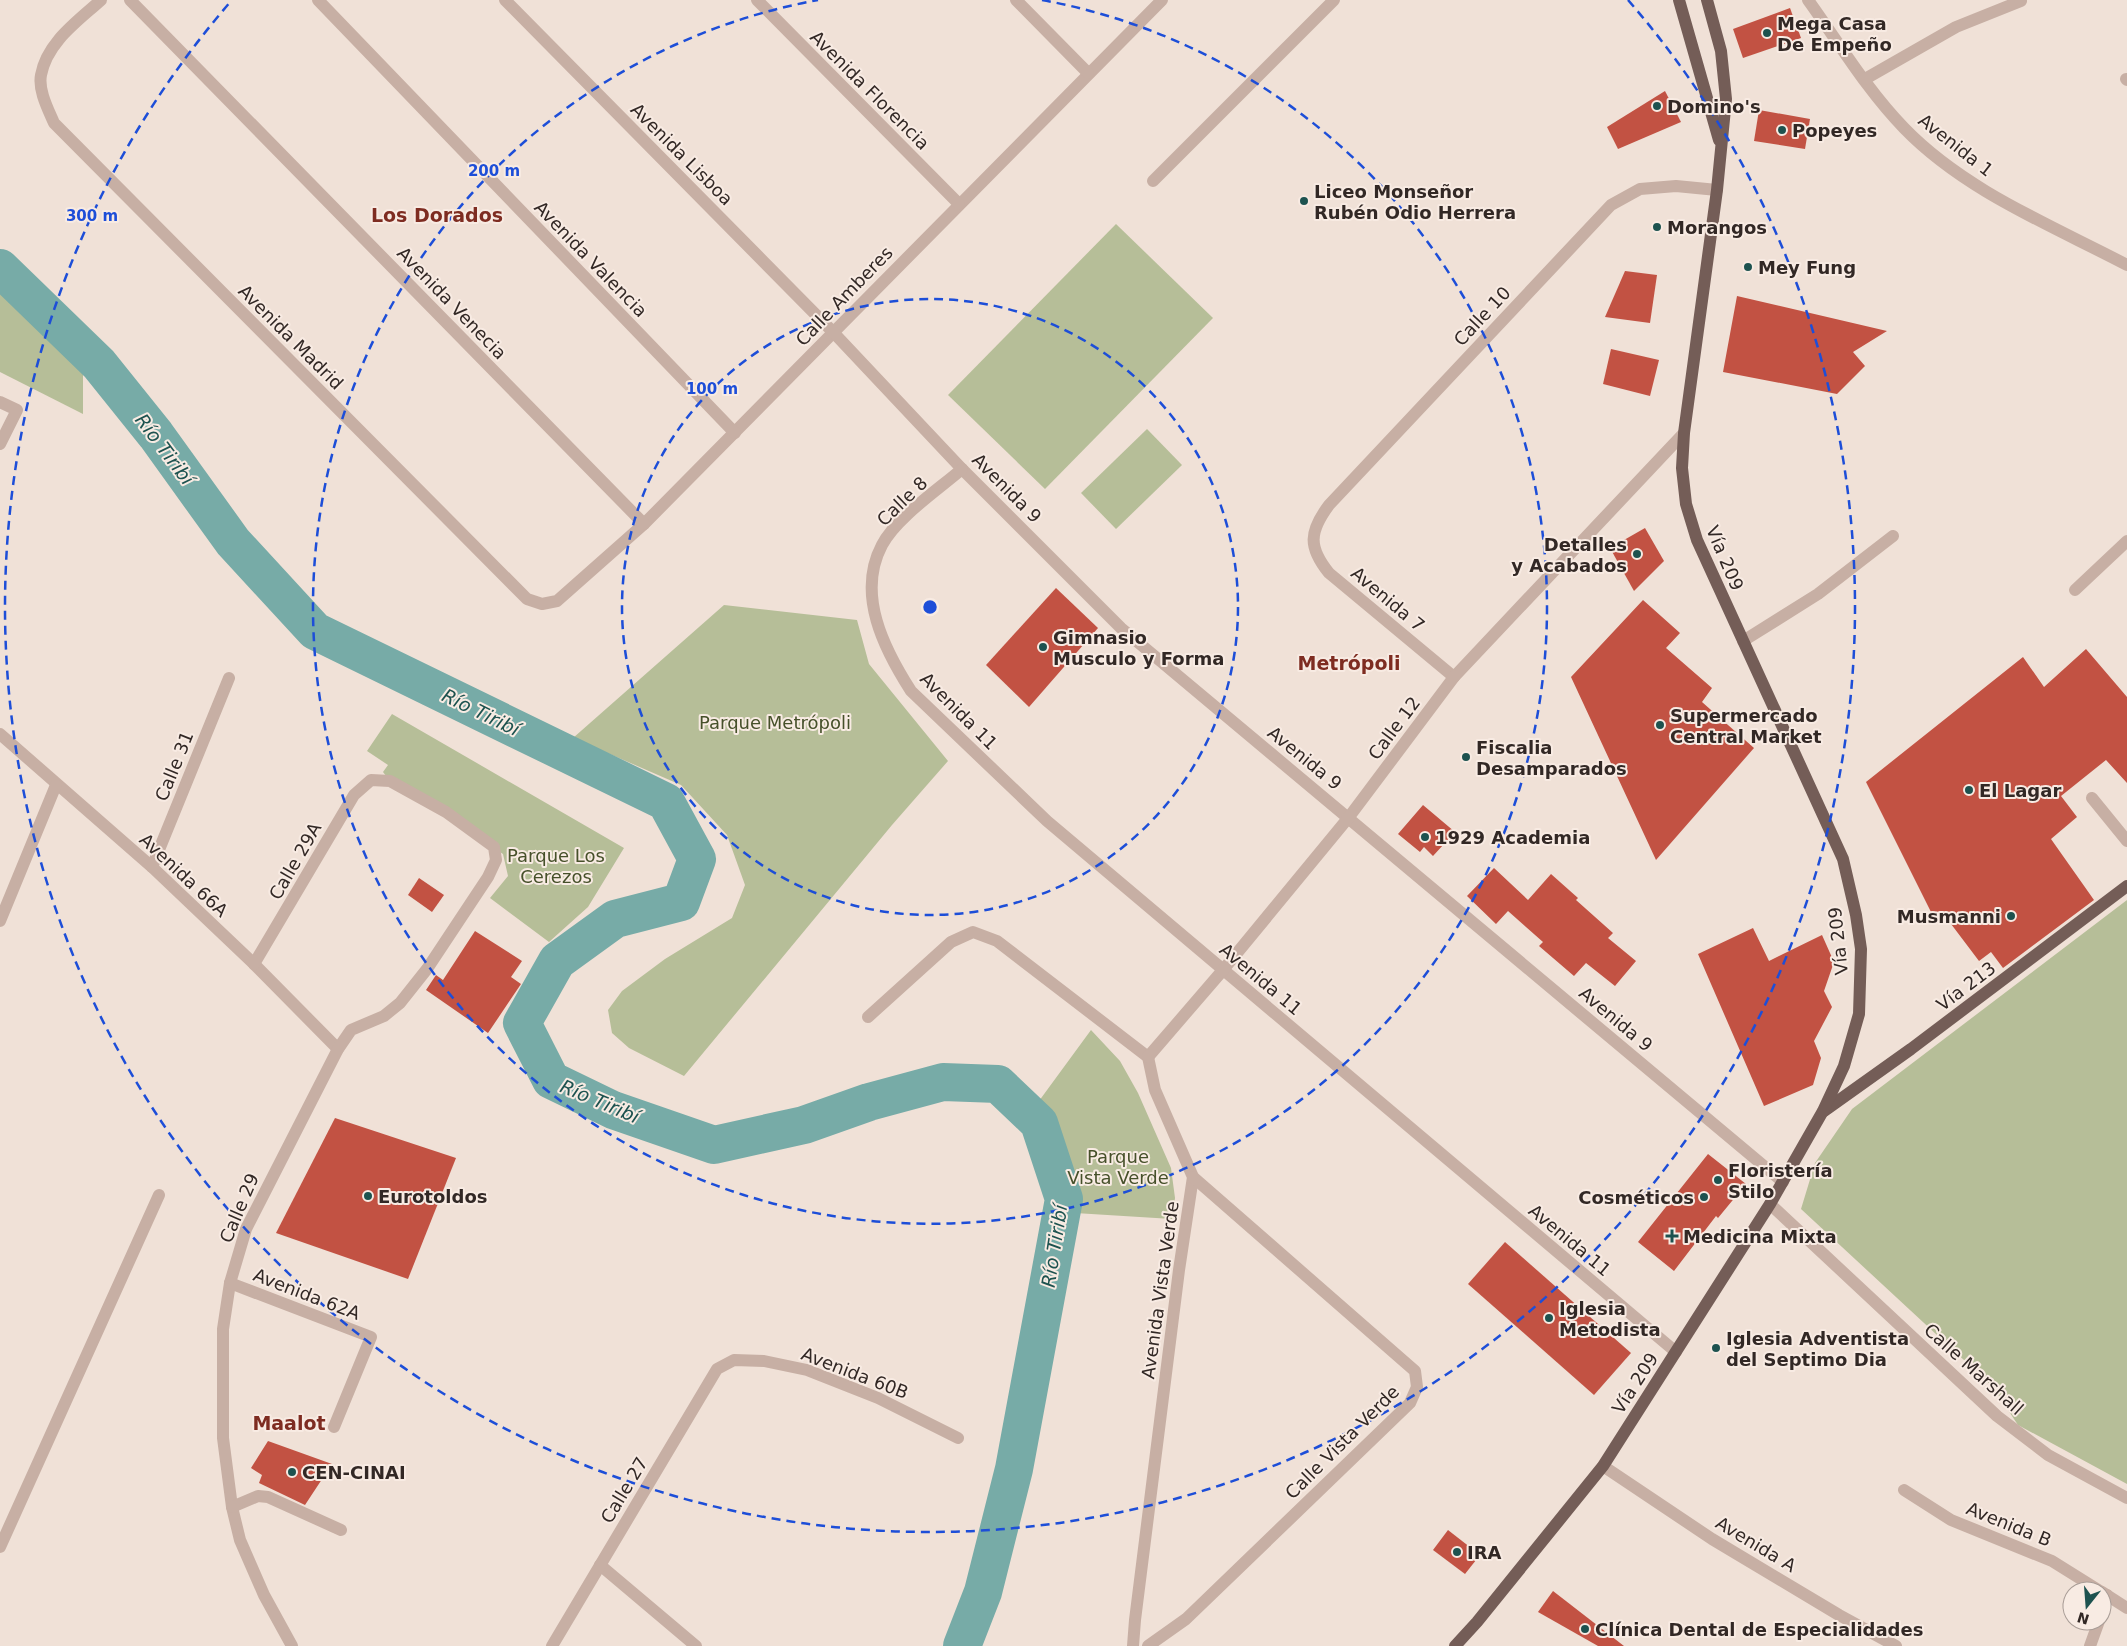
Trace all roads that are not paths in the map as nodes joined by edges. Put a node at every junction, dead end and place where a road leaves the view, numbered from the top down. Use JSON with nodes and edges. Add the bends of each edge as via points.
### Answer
{"nodes":[{"id":1,"x":101,"y":0,"type":"edge"},
{"id":2,"x":130,"y":0,"type":"edge"},
{"id":3,"x":318,"y":0,"type":"edge"},
{"id":4,"x":505,"y":0,"type":"edge"},
{"id":5,"x":756,"y":0,"type":"edge"},
{"id":6,"x":1016,"y":0,"type":"edge"},
{"id":7,"x":1162,"y":0,"type":"edge"},
{"id":8,"x":1334,"y":0,"type":"edge"},
{"id":9,"x":1679,"y":0,"type":"edge"},
{"id":10,"x":1707,"y":0,"type":"edge"},
{"id":11,"x":1808,"y":0,"type":"edge"},
{"id":12,"x":2021,"y":1,"type":"edge"},
{"id":13,"x":1088,"y":73,"type":"junction"},
{"id":14,"x":1865,"y":79,"type":"junction"},
{"id":15,"x":1722,"y":147,"type":"junction"},
{"id":16,"x":1153,"y":181,"type":"dead end"},
{"id":17,"x":1717,"y":190,"type":"junction"},
{"id":18,"x":959,"y":204,"type":"junction"},
{"id":19,"x":2127,"y":265,"type":"edge"},
{"id":20,"x":833,"y":332,"type":"junction"},
{"id":21,"x":0,"y":402,"type":"edge"},
{"id":22,"x":1684,"y":433,"type":"junction"},
{"id":23,"x":735,"y":434,"type":"junction"},
{"id":24,"x":0,"y":444,"type":"edge"},
{"id":25,"x":962,"y":469,"type":"junction"},
{"id":26,"x":644,"y":524,"type":"junction"},
{"id":27,"x":1893,"y":536,"type":"dead end"},
{"id":28,"x":1313,"y":538,"type":"joint"},
{"id":29,"x":2127,"y":541,"type":"edge"},
{"id":30,"x":2075,"y":590,"type":"dead end"},
{"id":31,"x":872,"y":594,"type":"joint"},
{"id":32,"x":542,"y":604,"type":"joint"},
{"id":33,"x":1743,"y":641,"type":"junction"},
{"id":34,"x":1454,"y":677,"type":"junction"},
{"id":35,"x":229,"y":678,"type":"dead end"},
{"id":36,"x":0,"y":734,"type":"edge"},
{"id":37,"x":56,"y":785,"type":"junction"},
{"id":38,"x":2092,"y":798,"type":"dead end"},
{"id":39,"x":1349,"y":816,"type":"junction"},
{"id":40,"x":2127,"y":841,"type":"edge"},
{"id":41,"x":494,"y":847,"type":"joint"},
{"id":42,"x":152,"y":867,"type":"junction"},
{"id":43,"x":2127,"y":886,"type":"edge"},
{"id":44,"x":0,"y":921,"type":"edge"},
{"id":45,"x":254,"y":964,"type":"junction"},
{"id":46,"x":1223,"y":970,"type":"junction"},
{"id":47,"x":868,"y":1017,"type":"dead end"},
{"id":48,"x":338,"y":1049,"type":"junction"},
{"id":49,"x":1148,"y":1057,"type":"junction"},
{"id":50,"x":1824,"y":1111,"type":"junction"},
{"id":51,"x":1193,"y":1178,"type":"junction"},
{"id":52,"x":1783,"y":1182,"type":"junction"},
{"id":53,"x":160,"y":1195,"type":"dead end"},
{"id":54,"x":1770,"y":1204,"type":"junction"},
{"id":55,"x":230,"y":1282,"type":"junction"},
{"id":56,"x":1676,"y":1352,"type":"junction"},
{"id":57,"x":734,"y":1360,"type":"joint"},
{"id":58,"x":334,"y":1427,"type":"dead end"},
{"id":59,"x":958,"y":1438,"type":"dead end"},
{"id":60,"x":1603,"y":1466,"type":"junction"},
{"id":61,"x":1904,"y":1490,"type":"dead end"},
{"id":62,"x":2127,"y":1498,"type":"edge"},
{"id":63,"x":232,"y":1507,"type":"junction"},
{"id":64,"x":341,"y":1530,"type":"dead end"},
{"id":65,"x":0,"y":1547,"type":"edge"},
{"id":66,"x":600,"y":1565,"type":"junction"},
{"id":67,"x":2084,"y":1581,"type":"edge"},
{"id":68,"x":2112,"y":1599,"type":"edge"},
{"id":69,"x":2127,"y":1608,"type":"edge"},
{"id":70,"x":2095,"y":1631,"type":"edge"},
{"id":71,"x":292,"y":1646,"type":"edge"},
{"id":72,"x":552,"y":1646,"type":"edge"},
{"id":73,"x":696,"y":1646,"type":"edge"},
{"id":74,"x":1133,"y":1646,"type":"edge"},
{"id":75,"x":1148,"y":1646,"type":"edge"},
{"id":76,"x":1455,"y":1646,"type":"edge"},
{"id":77,"x":1896,"y":1646,"type":"edge"},
{"id":78,"x":2090,"y":1646,"type":"edge"}],
"edges":[{"from":1,"to":32,"type":"street","name":"Avenida Madrid","via":[[58,38],[40,76],[44,100],[54,123],[527,600]]},
{"from":2,"to":26,"type":"street","name":"Avenida Venecia"},
{"from":3,"to":23,"type":"street","name":"Avenida Valencia"},
{"from":4,"to":20,"type":"street","name":"Avenida Lisboa"},
{"from":5,"to":18,"type":"street","name":"Avenida Florencia"},
{"from":6,"to":13,"type":"street"},
{"from":7,"to":13,"type":"street","name":"Calle Amberes"},
{"from":8,"to":16,"type":"street"},
{"from":9,"to":15,"type":"main road","name":"Vía 209"},
{"from":10,"to":15,"type":"main road","name":"Vía 209","via":[[1721,51],[1726,99]]},
{"from":11,"to":14,"type":"street","name":"Avenida 1"},
{"from":12,"to":14,"type":"street","via":[[1956,27]]},
{"from":13,"to":18,"type":"street","name":"Calle Amberes"},
{"from":14,"to":19,"type":"street","name":"Avenida 1","via":[[1904,128],[1936,158],[1983,190]]},
{"from":15,"to":17,"type":"main road","name":"Vía 209"},
{"from":17,"to":22,"type":"main road","name":"Vía 209"},
{"from":17,"to":28,"type":"street","name":"Calle 10","via":[[1676,186],[1640,189],[1610,205],[1328,505],[1317,521]]},
{"from":18,"to":20,"type":"street","name":"Calle Amberes"},
{"from":20,"to":23,"type":"street","name":"Calle Amberes"},
{"from":20,"to":25,"type":"street","name":"Avenida 9"},
{"from":21,"to":24,"type":"street","via":[[17,410]]},
{"from":22,"to":33,"type":"main road","name":"Vía 209","via":[[1682,468],[1686,504],[1697,540]]},
{"from":22,"to":34,"type":"street","name":"Calle 12"},
{"from":23,"to":26,"type":"street","name":"Calle Amberes"},
{"from":25,"to":31,"type":"street","name":"Calle 8","via":[[896,526],[882,545],[874,568]]},
{"from":25,"to":39,"type":"street","name":"Avenida 9","via":[[1140,646]]},
{"from":26,"to":32,"type":"street","name":"Calle Amberes","via":[[557,602]]},
{"from":27,"to":33,"type":"street","via":[[1818,594]]},
{"from":28,"to":34,"type":"street","name":"Avenida 7","via":[[1319,560],[1329,573]]},
{"from":29,"to":30,"type":"street"},
{"from":31,"to":46,"type":"street","name":"Avenida 11","via":[[882,640],[911,691],[1047,821]]},
{"from":33,"to":50,"type":"main road","name":"Vía 209","via":[[1842,859],[1856,915],[1861,949],[1859,1014],[1844,1066]]},
{"from":34,"to":39,"type":"street","name":"Calle 12"},
{"from":35,"to":42,"type":"street","name":"Calle 31"},
{"from":36,"to":37,"type":"street","name":"Avenida 66A"},
{"from":37,"to":42,"type":"street","name":"Avenida 66A"},
{"from":37,"to":44,"type":"street"},
{"from":38,"to":40,"type":"street"},
{"from":39,"to":46,"type":"street","name":"Calle 12"},
{"from":39,"to":52,"type":"street","name":"Avenida 9"},
{"from":41,"to":45,"type":"street","name":"Calle 29A","via":[[446,812],[390,781],[370,780],[354,795]]},
{"from":41,"to":48,"type":"street","name":"Calle 29","via":[[496,860],[488,877],[427,969],[406,996],[384,1016],[351,1030]]},
{"from":42,"to":45,"type":"street","name":"Avenida 66A"},
{"from":43,"to":50,"type":"main road","name":"Vía 213"},
{"from":45,"to":48,"type":"street","name":"Avenida 66A"},
{"from":46,"to":49,"type":"street","name":"Calle 12"},
{"from":46,"to":56,"type":"street","name":"Avenida 11"},
{"from":47,"to":49,"type":"street","via":[[951,942],[974,932],[997,941]]},
{"from":48,"to":55,"type":"street","name":"Calle 29","via":[[246,1229]]},
{"from":49,"to":51,"type":"street","via":[[1155,1090]]},
{"from":50,"to":52,"type":"main road","name":"Vía 209"},
{"from":51,"to":74,"type":"street","name":"Avenida Vista Verde"},
{"from":51,"to":75,"type":"street","name":"Calle Vista Verde","via":[[1415,1371],[1417,1387],[1410,1403],[1186,1619]]},
{"from":52,"to":54,"type":"main road","name":"Vía 209"},
{"from":53,"to":65,"type":"street"},
{"from":54,"to":56,"type":"main road","name":"Vía 209"},
{"from":54,"to":62,"type":"street","name":"Calle Marshall","via":[[1997,1416],[2048,1455]]},
{"from":55,"to":58,"type":"street","name":"Avenida 62A","via":[[370,1338]]},
{"from":55,"to":63,"type":"street","name":"Calle 29","via":[[223,1329],[223,1438]]},
{"from":56,"to":60,"type":"main road","name":"Vía 209"},
{"from":57,"to":59,"type":"street","name":"Avenida 60B","via":[[764,1361],[807,1370],[878,1398]]},
{"from":57,"to":66,"type":"street","name":"Calle 27","via":[[717,1369]]},
{"from":60,"to":76,"type":"main road","name":"Vía 209","via":[[1478,1622]]},
{"from":60,"to":77,"type":"street","name":"Avenida A","via":[[1712,1539]]},
{"from":61,"to":67,"type":"street","name":"Avenida B","via":[[1951,1520],[2052,1561]]},
{"from":63,"to":64,"type":"street","via":[[258,1496],[268,1497]]},
{"from":63,"to":71,"type":"street","name":"Calle 29","via":[[240,1540],[264,1595]]},
{"from":66,"to":72,"type":"street","name":"Calle 27"},
{"from":66,"to":73,"type":"street"},
{"from":68,"to":69,"type":"street","name":"Avenida B"},
{"from":70,"to":78,"type":"street"}]}
